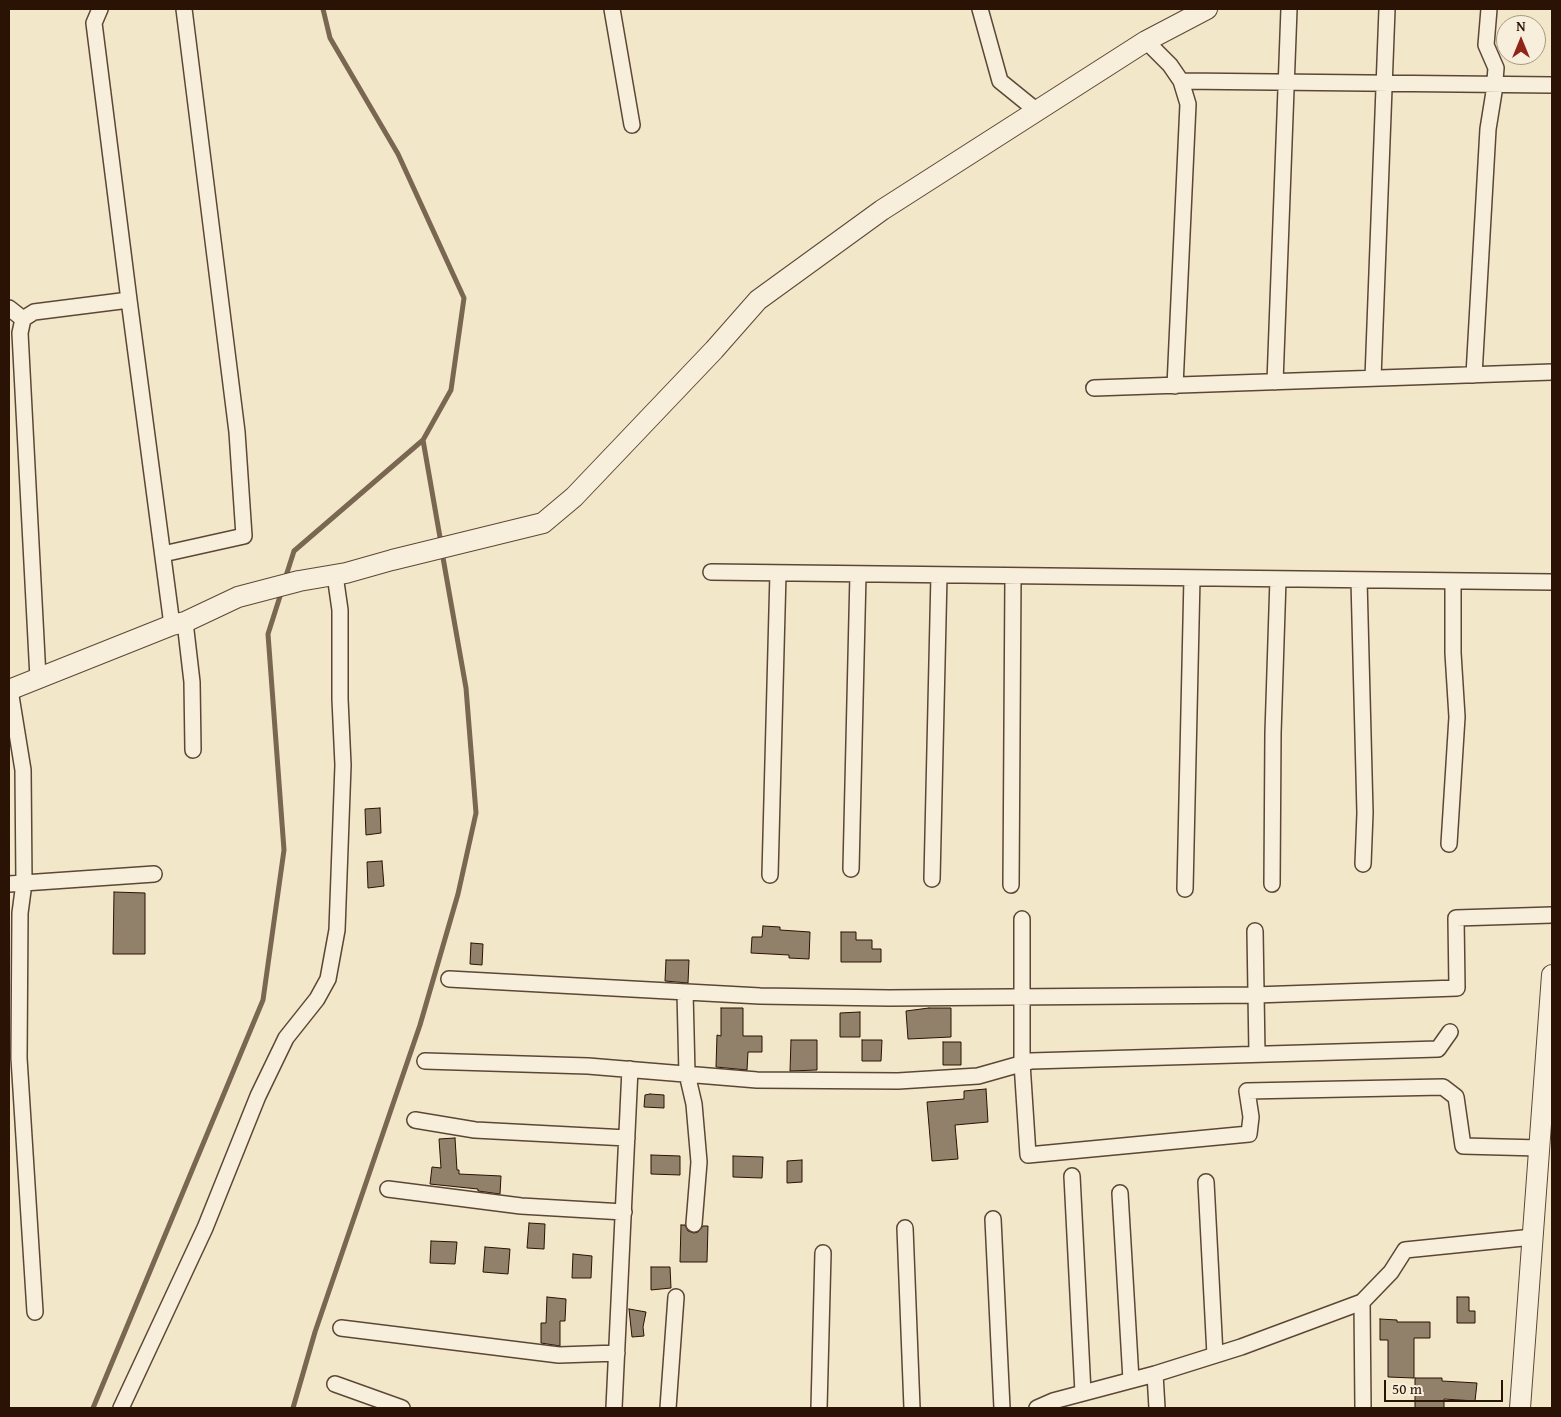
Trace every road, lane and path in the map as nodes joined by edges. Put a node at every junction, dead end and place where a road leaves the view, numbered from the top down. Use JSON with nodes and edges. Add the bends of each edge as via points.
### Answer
{"nodes":[{"id":1,"x":100,"y":9,"type":"edge"},
{"id":2,"x":184,"y":9,"type":"edge"},
{"id":3,"x":612,"y":9,"type":"edge"},
{"id":4,"x":980,"y":9,"type":"edge"},
{"id":5,"x":1207,"y":9,"type":"edge"},
{"id":6,"x":1289,"y":9,"type":"edge"},
{"id":7,"x":1387,"y":9,"type":"edge"},
{"id":8,"x":1489,"y":9,"type":"edge"},
{"id":9,"x":1146,"y":41,"type":"junction"},
{"id":10,"x":1181,"y":80,"type":"junction"},
{"id":11,"x":1286,"y":82,"type":"junction"},
{"id":12,"x":1384,"y":83,"type":"junction"},
{"id":13,"x":1495,"y":84,"type":"junction"},
{"id":14,"x":1552,"y":85,"type":"edge"},
{"id":15,"x":1037,"y":111,"type":"junction"},
{"id":16,"x":632,"y":125,"type":"dead end"},
{"id":17,"x":128,"y":300,"type":"junction"},
{"id":18,"x":9,"y":308,"type":"edge"},
{"id":19,"x":23,"y":319,"type":"junction"},
{"id":20,"x":1552,"y":372,"type":"edge"},
{"id":21,"x":1474,"y":375,"type":"junction"},
{"id":22,"x":1373,"y":378,"type":"junction"},
{"id":23,"x":1275,"y":382,"type":"junction"},
{"id":24,"x":1175,"y":386,"type":"junction"},
{"id":25,"x":1094,"y":388,"type":"dead end"},
{"id":26,"x":163,"y":554,"type":"junction"},
{"id":27,"x":711,"y":572,"type":"dead end"},
{"id":28,"x":778,"y":573,"type":"junction"},
{"id":29,"x":858,"y":574,"type":"junction"},
{"id":30,"x":335,"y":575,"type":"junction"},
{"id":31,"x":939,"y":575,"type":"junction"},
{"id":32,"x":1013,"y":576,"type":"junction"},
{"id":33,"x":1192,"y":578,"type":"junction"},
{"id":34,"x":1278,"y":579,"type":"junction"},
{"id":35,"x":1359,"y":580,"type":"junction"},
{"id":36,"x":1453,"y":581,"type":"junction"},
{"id":37,"x":1552,"y":582,"type":"edge"},
{"id":38,"x":178,"y":623,"type":"junction"},
{"id":39,"x":38,"y":678,"type":"junction"},
{"id":40,"x":9,"y":690,"type":"edge"},
{"id":41,"x":193,"y":750,"type":"dead end"},
{"id":42,"x":1449,"y":844,"type":"dead end"},
{"id":43,"x":1363,"y":864,"type":"dead end"},
{"id":44,"x":851,"y":869,"type":"dead end"},
{"id":45,"x":154,"y":874,"type":"dead end"},
{"id":46,"x":770,"y":876,"type":"dead end"},
{"id":47,"x":932,"y":879,"type":"dead end"},
{"id":48,"x":24,"y":882,"type":"junction"},
{"id":49,"x":9,"y":884,"type":"edge"},
{"id":50,"x":1272,"y":884,"type":"dead end"},
{"id":51,"x":1011,"y":885,"type":"dead end"},
{"id":52,"x":1185,"y":888,"type":"dead end"},
{"id":53,"x":1552,"y":916,"type":"edge"},
{"id":54,"x":1022,"y":919,"type":"dead end"},
{"id":55,"x":1255,"y":930,"type":"dead end"},
{"id":56,"x":1552,"y":975,"type":"edge"},
{"id":57,"x":448,"y":978,"type":"dead end"},
{"id":58,"x":14,"y":990,"type":"edge"},
{"id":59,"x":685,"y":992,"type":"junction"},
{"id":60,"x":1255,"y":995,"type":"junction"},
{"id":61,"x":1022,"y":997,"type":"junction"},
{"id":62,"x":1450,"y":1032,"type":"dead end"},
{"id":63,"x":1257,"y":1054,"type":"junction"},
{"id":64,"x":425,"y":1061,"type":"dead end"},
{"id":65,"x":1022,"y":1063,"type":"junction"},
{"id":66,"x":630,"y":1069,"type":"junction"},
{"id":67,"x":687,"y":1074,"type":"junction"},
{"id":68,"x":415,"y":1120,"type":"dead end"},
{"id":69,"x":627,"y":1138,"type":"junction"},
{"id":70,"x":1539,"y":1148,"type":"junction"},
{"id":71,"x":1072,"y":1176,"type":"dead end"},
{"id":72,"x":1206,"y":1182,"type":"dead end"},
{"id":73,"x":388,"y":1189,"type":"dead end"},
{"id":74,"x":1120,"y":1193,"type":"dead end"},
{"id":75,"x":624,"y":1212,"type":"junction"},
{"id":76,"x":993,"y":1219,"type":"dead end"},
{"id":77,"x":694,"y":1224,"type":"dead end"},
{"id":78,"x":906,"y":1228,"type":"dead end"},
{"id":79,"x":1533,"y":1237,"type":"junction"},
{"id":80,"x":823,"y":1253,"type":"dead end"},
{"id":81,"x":676,"y":1297,"type":"dead end"},
{"id":82,"x":1362,"y":1302,"type":"junction"},
{"id":83,"x":35,"y":1312,"type":"dead end"},
{"id":84,"x":342,"y":1328,"type":"dead end"},
{"id":85,"x":617,"y":1353,"type":"junction"},
{"id":86,"x":1215,"y":1355,"type":"junction"},
{"id":87,"x":1155,"y":1374,"type":"junction"},
{"id":88,"x":1131,"y":1380,"type":"junction"},
{"id":89,"x":336,"y":1384,"type":"dead end"},
{"id":90,"x":1083,"y":1393,"type":"junction"},
{"id":91,"x":121,"y":1408,"type":"edge"},
{"id":92,"x":402,"y":1408,"type":"edge"},
{"id":93,"x":614,"y":1408,"type":"edge"},
{"id":94,"x":668,"y":1408,"type":"edge"},
{"id":95,"x":819,"y":1408,"type":"edge"},
{"id":96,"x":912,"y":1408,"type":"edge"},
{"id":97,"x":1002,"y":1408,"type":"edge"},
{"id":98,"x":1037,"y":1408,"type":"edge"},
{"id":99,"x":1157,"y":1408,"type":"edge"},
{"id":100,"x":1362,"y":1408,"type":"edge"},
{"id":101,"x":1520,"y":1408,"type":"edge"}],
"edges":[{"from":1,"to":17,"type":"street","via":[[94,23]]},
{"from":2,"to":26,"type":"street","via":[[237,432],[244,536]]},
{"from":3,"to":16,"type":"street"},
{"from":4,"to":15,"type":"street","via":[[1000,80]]},
{"from":5,"to":9,"type":"street"},
{"from":6,"to":11,"type":"street"},
{"from":7,"to":12,"type":"street"},
{"from":8,"to":13,"type":"street","via":[[1486,45],[1496,68]]},
{"from":9,"to":10,"type":"street"},
{"from":9,"to":15,"type":"street"},
{"from":10,"to":11,"type":"street"},
{"from":10,"to":24,"type":"street","via":[[1188,104]]},
{"from":11,"to":12,"type":"street"},
{"from":11,"to":23,"type":"street"},
{"from":12,"to":13,"type":"street"},
{"from":12,"to":22,"type":"street"},
{"from":13,"to":14,"type":"street"},
{"from":13,"to":21,"type":"street","via":[[1488,129]]},
{"from":15,"to":30,"type":"street","via":[[882,210],[758,300],[574,497],[543,523]]},
{"from":17,"to":19,"type":"street","via":[[34,312]]},
{"from":17,"to":26,"type":"street"},
{"from":18,"to":19,"type":"street"},
{"from":19,"to":39,"type":"street","via":[[20,333]]},
{"from":20,"to":21,"type":"street"},
{"from":21,"to":22,"type":"street"},
{"from":22,"to":23,"type":"street"},
{"from":23,"to":24,"type":"street"},
{"from":24,"to":25,"type":"street"},
{"from":26,"to":38,"type":"street"},
{"from":27,"to":28,"type":"street"},
{"from":28,"to":29,"type":"street"},
{"from":28,"to":46,"type":"street"},
{"from":29,"to":31,"type":"street"},
{"from":29,"to":44,"type":"street"},
{"from":30,"to":38,"type":"street","via":[[238,597]]},
{"from":30,"to":91,"type":"street","via":[[340,610],[343,765],[337,930],[328,979],[317,999],[286,1038],[258,1096],[205,1228]]},
{"from":31,"to":32,"type":"street"},
{"from":31,"to":47,"type":"street"},
{"from":32,"to":33,"type":"street"},
{"from":32,"to":51,"type":"street"},
{"from":33,"to":34,"type":"street"},
{"from":33,"to":52,"type":"street"},
{"from":34,"to":35,"type":"street"},
{"from":34,"to":50,"type":"street"},
{"from":35,"to":36,"type":"street"},
{"from":35,"to":43,"type":"street","via":[[1366,813]]},
{"from":36,"to":37,"type":"street"},
{"from":36,"to":42,"type":"street","via":[[1456,717]]},
{"from":38,"to":39,"type":"street"},
{"from":38,"to":41,"type":"street","via":[[192,682]]},
{"from":39,"to":40,"type":"street"},
{"from":40,"to":48,"type":"street","via":[[23,770]]},
{"from":45,"to":48,"type":"street"},
{"from":48,"to":49,"type":"street"},
{"from":48,"to":58,"type":"street"},
{"from":53,"to":60,"type":"street","via":[[1456,918],[1457,988]]},
{"from":54,"to":61,"type":"street"},
{"from":55,"to":60,"type":"street"},
{"from":56,"to":70,"type":"street"},
{"from":57,"to":59,"type":"street"},
{"from":58,"to":83,"type":"street"},
{"from":59,"to":61,"type":"street","via":[[888,998]]},
{"from":59,"to":67,"type":"street"},
{"from":60,"to":61,"type":"street"},
{"from":60,"to":63,"type":"street"},
{"from":61,"to":65,"type":"street"},
{"from":62,"to":63,"type":"street","via":[[1438,1049]]},
{"from":63,"to":65,"type":"street"},
{"from":64,"to":66,"type":"street"},
{"from":65,"to":67,"type":"street","via":[[978,1076],[898,1081],[758,1080]]},
{"from":65,"to":70,"type":"street","via":[[1028,1155],[1249,1134],[1251,1117],[1247,1091],[1443,1087],[1456,1097],[1462,1146]]},
{"from":66,"to":67,"type":"street"},
{"from":66,"to":69,"type":"street"},
{"from":67,"to":77,"type":"street","via":[[694,1104],[699,1162]]},
{"from":68,"to":69,"type":"street","via":[[476,1130]]},
{"from":69,"to":75,"type":"street"},
{"from":70,"to":79,"type":"street"},
{"from":71,"to":90,"type":"street"},
{"from":72,"to":86,"type":"street"},
{"from":73,"to":75,"type":"street","via":[[521,1206]]},
{"from":74,"to":88,"type":"street"},
{"from":75,"to":85,"type":"street"},
{"from":76,"to":97,"type":"street"},
{"from":78,"to":96,"type":"street"},
{"from":79,"to":82,"type":"street","via":[[1405,1250],[1391,1272]]},
{"from":79,"to":101,"type":"street"},
{"from":80,"to":95,"type":"street"},
{"from":81,"to":94,"type":"street"},
{"from":82,"to":86,"type":"street"},
{"from":82,"to":100,"type":"street"},
{"from":84,"to":85,"type":"street","via":[[559,1354]]},
{"from":85,"to":93,"type":"street"},
{"from":86,"to":87,"type":"street"},
{"from":87,"to":88,"type":"street"},
{"from":87,"to":99,"type":"street"},
{"from":88,"to":90,"type":"street"},
{"from":89,"to":92,"type":"street"},
{"from":90,"to":98,"type":"street"}]}
